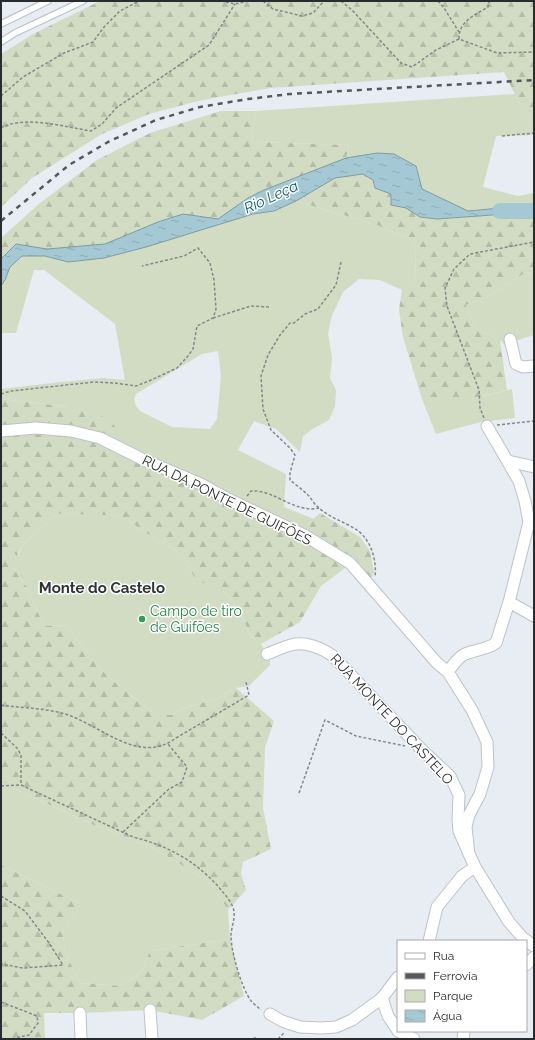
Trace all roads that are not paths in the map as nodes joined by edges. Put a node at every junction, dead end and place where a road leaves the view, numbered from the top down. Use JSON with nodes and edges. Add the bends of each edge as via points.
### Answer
{"nodes":[{"id":1,"x":48,"y":1,"type":"edge"},
{"id":2,"x":83,"y":1,"type":"edge"},
{"id":3,"x":1,"y":24,"type":"edge"},
{"id":4,"x":1,"y":42,"type":"edge"},
{"id":5,"x":510,"y":339,"type":"dead end"},
{"id":6,"x":534,"y":366,"type":"edge"},
{"id":7,"x":487,"y":426,"type":"road end"},
{"id":8,"x":1,"y":431,"type":"edge"},
{"id":9,"x":508,"y":461,"type":"junction"},
{"id":10,"x":534,"y":467,"type":"edge"},
{"id":11,"x":531,"y":523,"type":"edge"},
{"id":12,"x":509,"y":602,"type":"junction"},
{"id":13,"x":534,"y":616,"type":"edge"},
{"id":14,"x":267,"y":654,"type":"dead end"},
{"id":15,"x":448,"y":672,"type":"junction"},
{"id":16,"x":469,"y":854,"type":"junction"},
{"id":17,"x":475,"y":868,"type":"junction"},
{"id":18,"x":429,"y":940,"type":"edge"},
{"id":19,"x":526,"y":940,"type":"edge"},
{"id":20,"x":397,"y":978,"type":"edge"},
{"id":21,"x":382,"y":998,"type":"junction"},
{"id":22,"x":150,"y":1010,"type":"dead end"},
{"id":23,"x":80,"y":1013,"type":"dead end"},
{"id":24,"x":270,"y":1014,"type":"road end"},
{"id":25,"x":397,"y":1030,"type":"edge"},
{"id":26,"x":400,"y":1032,"type":"edge"},
{"id":27,"x":81,"y":1039,"type":"edge"},
{"id":28,"x":152,"y":1039,"type":"edge"},
{"id":29,"x":414,"y":1039,"type":"edge"}],
"edges":[{"from":1,"to":3,"type":"lane"},
{"from":2,"to":4,"type":"lane"},
{"from":5,"to":6,"type":"street","via":[[516,364],[523,367]]},
{"from":7,"to":9,"type":"street"},
{"from":8,"to":15,"type":"street","name":"RUA DA PONTE DE GUIFÕES","via":[[36,428],[71,430],[100,438],[201,484],[311,539],[350,564],[437,663]]},
{"from":9,"to":10,"type":"street"},
{"from":9,"to":11,"type":"street","via":[[520,481]]},
{"from":11,"to":12,"type":"street"},
{"from":12,"to":13,"type":"street"},
{"from":12,"to":15,"type":"street","via":[[496,643],[491,647],[463,655]]},
{"from":14,"to":16,"type":"street","name":"RUA MONTE DO CASTELO","via":[[292,644],[324,649],[333,656],[450,776],[459,795],[459,831]]},
{"from":15,"to":16,"type":"street","name":"RUA DA PONTE DE GUIFÕES","via":[[472,710],[487,742],[488,767],[466,827]]},
{"from":16,"to":17,"type":"street","name":"RUA MONTE DO CASTELO"},
{"from":17,"to":18,"type":"street","via":[[462,876],[437,907]]},
{"from":17,"to":19,"type":"street","name":"RUA MONTE DO CASTELO","via":[[509,922]]},
{"from":20,"to":21,"type":"street"},
{"from":21,"to":24,"type":"street","via":[[352,1020],[336,1027],[300,1027]]},
{"from":21,"to":25,"type":"street","via":[[388,1016]]},
{"from":22,"to":28,"type":"street"},
{"from":23,"to":27,"type":"street"},
{"from":26,"to":29,"type":"street"}]}
